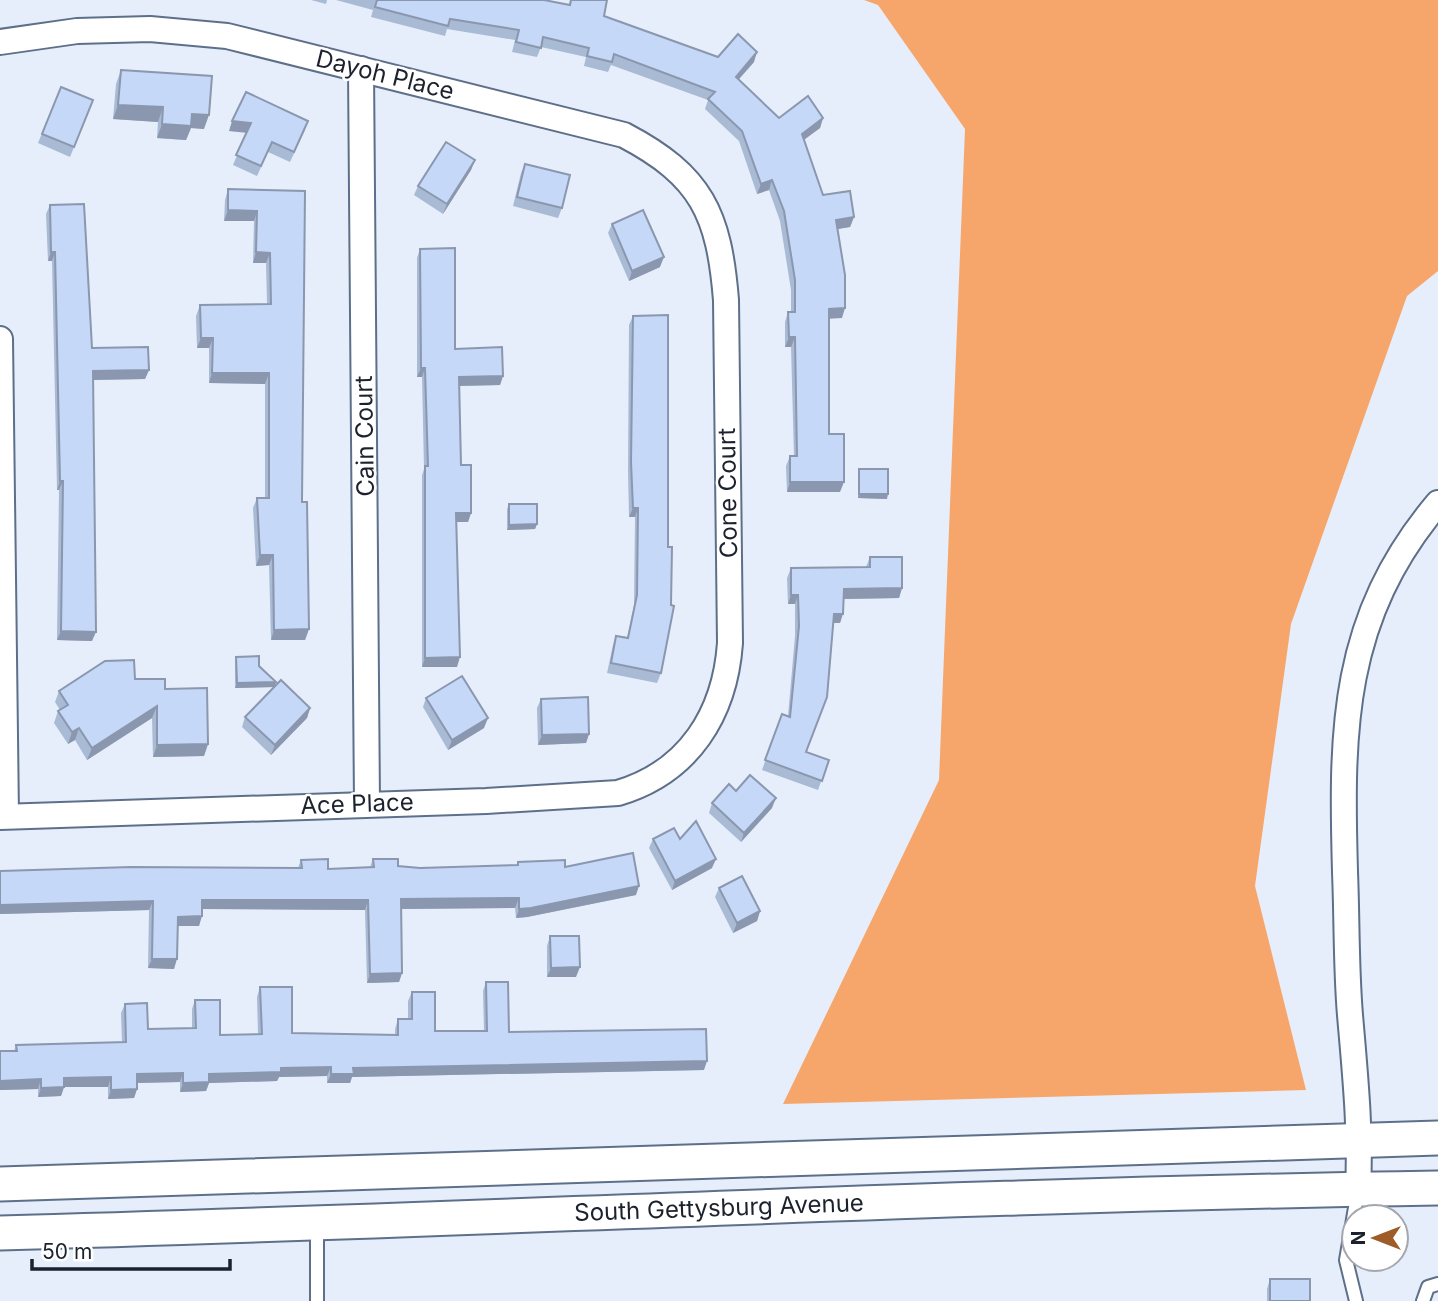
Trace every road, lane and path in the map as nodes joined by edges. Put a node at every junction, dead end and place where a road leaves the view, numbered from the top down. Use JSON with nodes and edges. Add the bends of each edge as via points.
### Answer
{"nodes":[{"id":1,"x":0,"y":42,"type":"edge"},
{"id":2,"x":361,"y":69,"type":"junction"},
{"id":3,"x":718,"y":237,"type":"joint"},
{"id":4,"x":0,"y":340,"type":"edge"},
{"id":5,"x":1438,"y":503,"type":"edge"},
{"id":6,"x":697,"y":741,"type":"joint"},
{"id":7,"x":367,"y":804,"type":"junction"},
{"id":8,"x":3,"y":817,"type":"edge"},
{"id":9,"x":1438,"y":1138,"type":"edge"},
{"id":10,"x":1361,"y":1140,"type":"junction"},
{"id":11,"x":0,"y":1184,"type":"edge"},
{"id":12,"x":1438,"y":1188,"type":"edge"},
{"id":13,"x":1358,"y":1189,"type":"junction"},
{"id":14,"x":317,"y":1225,"type":"junction"},
{"id":15,"x":0,"y":1233,"type":"edge"},
{"id":16,"x":1438,"y":1284,"type":"edge"},
{"id":17,"x":317,"y":1301,"type":"edge"},
{"id":18,"x":1356,"y":1301,"type":"edge"},
{"id":19,"x":1423,"y":1301,"type":"edge"}],
"edges":[{"from":1,"to":2,"type":"street","name":"Dayoh Place","via":[[77,31],[188,31]]},
{"from":2,"to":3,"type":"street","name":"Dayoh Place","via":[[624,135],[650,148],[682,174],[707,207]]},
{"from":2,"to":7,"type":"street","name":"Cain Court"},
{"from":3,"to":6,"type":"street","name":"Cone Court","via":[[726,299],[730,643],[724,689]]},
{"from":4,"to":8,"type":"street"},
{"from":5,"to":10,"type":"street","via":[[1402,553],[1375,602],[1346,711],[1342,781],[1349,998]]},
{"from":6,"to":7,"type":"street","name":"Ace Place","via":[[667,771],[618,793]]},
{"from":7,"to":8,"type":"street","name":"Ace Place"},
{"from":9,"to":10,"type":"main road","name":"South Gettysburg Avenue"},
{"from":10,"to":11,"type":"main road","name":"South Gettysburg Avenue"},
{"from":10,"to":13,"type":"street"},
{"from":12,"to":13,"type":"main road","name":"South Gettysburg Avenue"},
{"from":13,"to":14,"type":"main road","name":"South Gettysburg Avenue","via":[[654,1209]]},
{"from":13,"to":18,"type":"lane","via":[[1346,1260]]},
{"from":14,"to":15,"type":"main road","name":"South Gettysburg Avenue"},
{"from":14,"to":17,"type":"lane"},
{"from":16,"to":19,"type":"lane","via":[[1428,1287]]}]}
